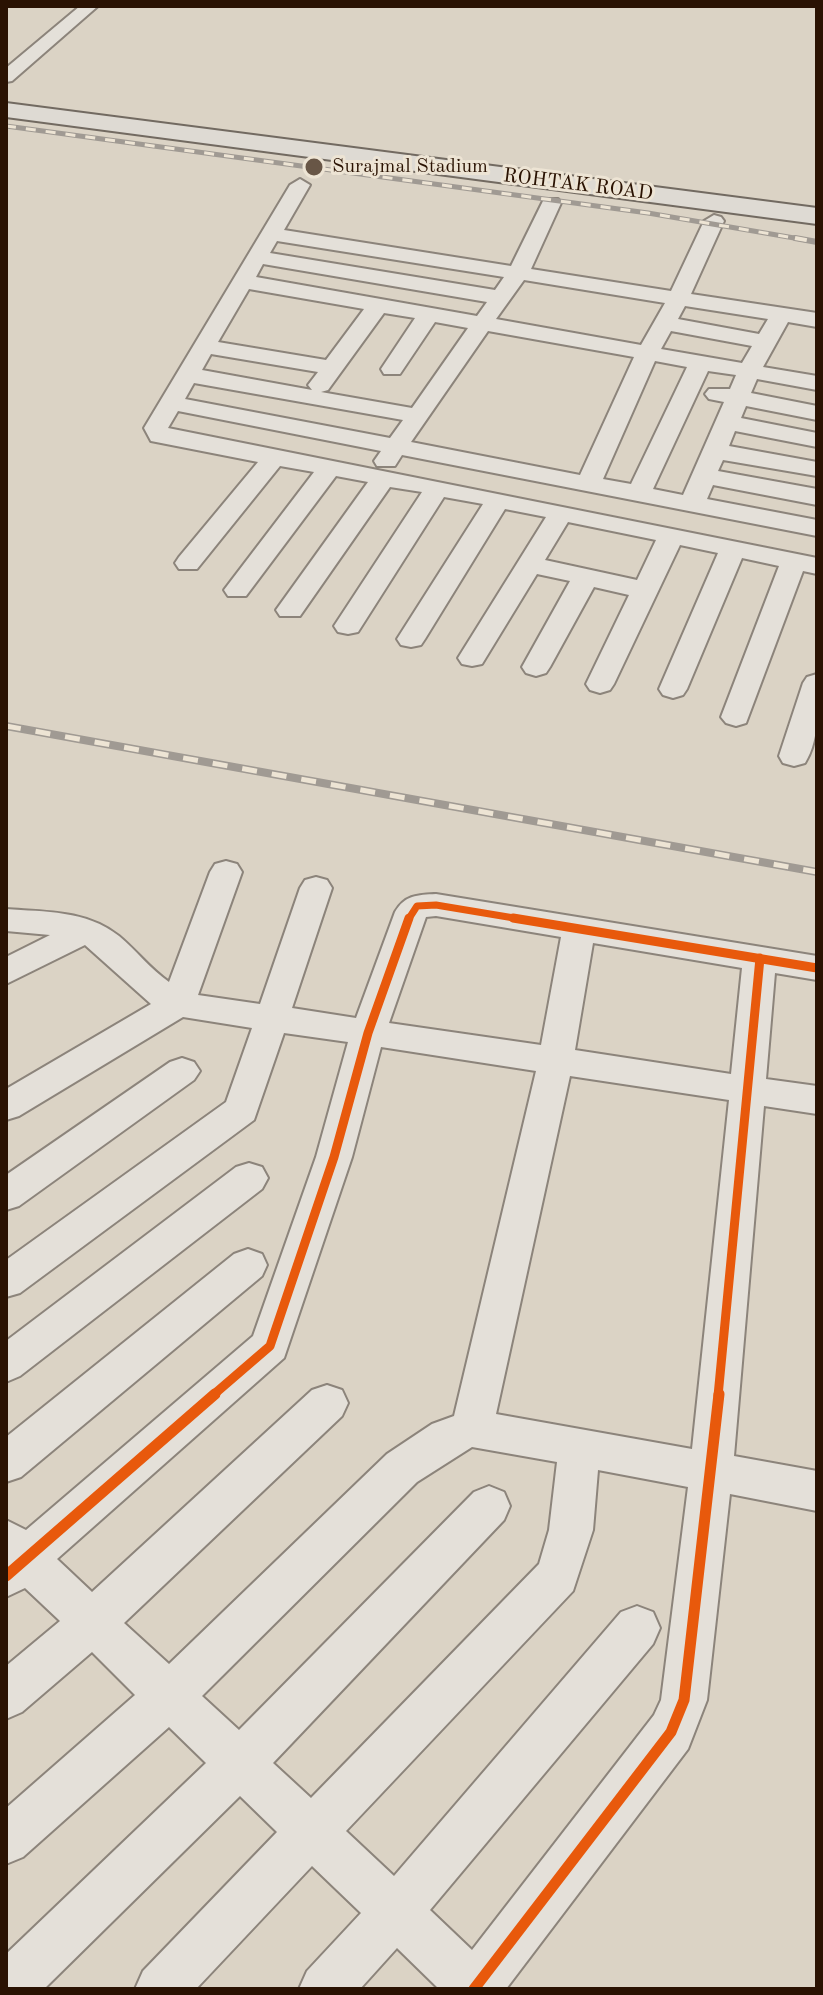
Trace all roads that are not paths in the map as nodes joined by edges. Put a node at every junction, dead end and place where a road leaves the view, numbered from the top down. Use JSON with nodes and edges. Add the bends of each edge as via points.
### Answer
{"nodes":[{"id":1,"x":90,"y":6,"type":"edge"},
{"id":2,"x":6,"y":77,"type":"edge"},
{"id":3,"x":6,"y":110,"type":"edge"},
{"id":4,"x":6,"y":130,"type":"edge"},
{"id":5,"x":300,"y":185,"type":"dead end"},
{"id":6,"x":551,"y":203,"type":"junction"},
{"id":7,"x":817,"y":216,"type":"edge"},
{"id":8,"x":714,"y":221,"type":"junction"},
{"id":9,"x":817,"y":230,"type":"edge"},
{"id":10,"x":270,"y":234,"type":"junction"},
{"id":11,"x":257,"y":257,"type":"junction"},
{"id":12,"x":518,"y":273,"type":"junction"},
{"id":13,"x":243,"y":281,"type":"junction"},
{"id":14,"x":573,"y":282,"type":"junction"},
{"id":15,"x":624,"y":290,"type":"junction"},
{"id":16,"x":501,"y":298,"type":"junction"},
{"id":17,"x":678,"y":299,"type":"junction"},
{"id":18,"x":379,"y":304,"type":"junction"},
{"id":19,"x":430,"y":313,"type":"junction"},
{"id":20,"x":781,"y":315,"type":"junction"},
{"id":21,"x":547,"y":320,"type":"junction"},
{"id":22,"x":817,"y":320,"type":"edge"},
{"id":23,"x":484,"y":322,"type":"junction"},
{"id":24,"x":664,"y":323,"type":"junction"},
{"id":25,"x":600,"y":329,"type":"junction"},
{"id":26,"x":765,"y":342,"type":"junction"},
{"id":27,"x":204,"y":346,"type":"junction"},
{"id":28,"x":648,"y":352,"type":"junction"},
{"id":29,"x":701,"y":362,"type":"junction"},
{"id":30,"x":332,"y":368,"type":"junction"},
{"id":31,"x":392,"y":369,"type":"dead end"},
{"id":32,"x":749,"y":371,"type":"junction"},
{"id":33,"x":188,"y":375,"type":"junction"},
{"id":34,"x":816,"y":381,"type":"edge"},
{"id":35,"x":689,"y":390,"type":"junction"},
{"id":36,"x":311,"y":397,"type":"junction"},
{"id":37,"x":738,"y":398,"type":"junction"},
{"id":38,"x":171,"y":403,"type":"junction"},
{"id":39,"x":817,"y":413,"type":"edge"},
{"id":40,"x":419,"y":416,"type":"junction"},
{"id":41,"x":727,"y":422,"type":"junction"},
{"id":42,"x":817,"y":440,"type":"edge"},
{"id":43,"x":397,"y":447,"type":"junction"},
{"id":44,"x":715,"y":451,"type":"junction"},
{"id":45,"x":274,"y":458,"type":"junction"},
{"id":46,"x":330,"y":468,"type":"junction"},
{"id":47,"x":817,"y":469,"type":"edge"},
{"id":48,"x":704,"y":476,"type":"junction"},
{"id":49,"x":379,"y":477,"type":"junction"},
{"id":50,"x":588,"y":484,"type":"junction"},
{"id":51,"x":437,"y":488,"type":"junction"},
{"id":52,"x":639,"y":493,"type":"junction"},
{"id":53,"x":817,"y":497,"type":"edge"},
{"id":54,"x":498,"y":500,"type":"junction"},
{"id":55,"x":692,"y":504,"type":"junction"},
{"id":56,"x":561,"y":513,"type":"junction"},
{"id":57,"x":817,"y":528,"type":"edge"},
{"id":58,"x":671,"y":536,"type":"junction"},
{"id":59,"x":733,"y":549,"type":"junction"},
{"id":60,"x":188,"y":563,"type":"dead end"},
{"id":61,"x":529,"y":564,"type":"junction"},
{"id":62,"x":805,"y":564,"type":"edge"},
{"id":63,"x":586,"y":577,"type":"junction"},
{"id":64,"x":237,"y":590,"type":"dead end"},
{"id":65,"x":645,"y":590,"type":"junction"},
{"id":66,"x":290,"y":610,"type":"dead end"},
{"id":67,"x":348,"y":626,"type":"dead end"},
{"id":68,"x":411,"y":639,"type":"dead end"},
{"id":69,"x":472,"y":658,"type":"dead end"},
{"id":70,"x":536,"y":667,"type":"dead end"},
{"id":71,"x":817,"y":683,"type":"edge"},
{"id":72,"x":600,"y":684,"type":"dead end"},
{"id":73,"x":673,"y":689,"type":"dead end"},
{"id":74,"x":736,"y":717,"type":"dead end"},
{"id":75,"x":794,"y":756,"type":"dead end"},
{"id":76,"x":226,"y":872,"type":"dead end"},
{"id":77,"x":316,"y":888,"type":"dead end"},
{"id":78,"x":6,"y":920,"type":"edge"},
{"id":79,"x":579,"y":929,"type":"junction"},
{"id":80,"x":86,"y":930,"type":"junction"},
{"id":81,"x":760,"y":958,"type":"junction"},
{"id":82,"x":817,"y":968,"type":"edge"},
{"id":83,"x":6,"y":972,"type":"edge"},
{"id":84,"x":178,"y":1004,"type":"junction"},
{"id":85,"x":271,"y":1018,"type":"junction"},
{"id":86,"x":368,"y":1033,"type":"junction"},
{"id":87,"x":556,"y":1060,"type":"junction"},
{"id":88,"x":182,"y":1071,"type":"dead end"},
{"id":89,"x":747,"y":1090,"type":"junction"},
{"id":90,"x":817,"y":1100,"type":"edge"},
{"id":91,"x":6,"y":1106,"type":"edge"},
{"id":92,"x":249,"y":1178,"type":"dead end"},
{"id":93,"x":6,"y":1195,"type":"edge"},
{"id":94,"x":248,"y":1265,"type":"dead end"},
{"id":95,"x":6,"y":1281,"type":"edge"},
{"id":96,"x":6,"y":1364,"type":"edge"},
{"id":97,"x":327,"y":1403,"type":"dead end"},
{"id":98,"x":472,"y":1428,"type":"junction"},
{"id":99,"x":579,"y":1449,"type":"junction"},
{"id":100,"x":6,"y":1463,"type":"edge"},
{"id":101,"x":711,"y":1474,"type":"junction"},
{"id":102,"x":817,"y":1491,"type":"edge"},
{"id":103,"x":489,"y":1506,"type":"dead end"},
{"id":104,"x":13,"y":1558,"type":"edge"},
{"id":105,"x":93,"y":1622,"type":"junction"},
{"id":106,"x":637,"y":1628,"type":"dead end"},
{"id":107,"x":6,"y":1696,"type":"edge"},
{"id":108,"x":169,"y":1696,"type":"junction"},
{"id":109,"x":240,"y":1763,"type":"junction"},
{"id":110,"x":311,"y":1832,"type":"junction"},
{"id":111,"x":6,"y":1840,"type":"edge"},
{"id":112,"x":396,"y":1912,"type":"junction"},
{"id":113,"x":475,"y":1988,"type":"edge"},
{"id":114,"x":7,"y":1989,"type":"edge"},
{"id":115,"x":161,"y":1989,"type":"edge"},
{"id":116,"x":325,"y":1989,"type":"edge"}],
"edges":[{"from":1,"to":2,"type":"street"},
{"from":3,"to":7,"type":"highway","name":"ROHTAK ROAD"},
{"from":4,"to":6,"type":"highway","name":"ROHTAK ROAD"},
{"from":5,"to":10,"type":"street"},
{"from":6,"to":8,"type":"highway","name":"ROHTAK ROAD"},
{"from":6,"to":12,"type":"street"},
{"from":8,"to":9,"type":"highway","name":"ROHTAK ROAD"},
{"from":8,"to":17,"type":"street"},
{"from":10,"to":11,"type":"street"},
{"from":10,"to":12,"type":"street"},
{"from":11,"to":13,"type":"street"},
{"from":11,"to":16,"type":"street"},
{"from":12,"to":14,"type":"street"},
{"from":12,"to":16,"type":"street"},
{"from":13,"to":18,"type":"street"},
{"from":13,"to":27,"type":"street"},
{"from":14,"to":15,"type":"street"},
{"from":14,"to":21,"type":"street"},
{"from":15,"to":17,"type":"street"},
{"from":15,"to":25,"type":"street"},
{"from":16,"to":23,"type":"street"},
{"from":17,"to":20,"type":"street"},
{"from":17,"to":24,"type":"street"},
{"from":18,"to":19,"type":"street"},
{"from":18,"to":30,"type":"street"},
{"from":19,"to":23,"type":"street"},
{"from":19,"to":31,"type":"street"},
{"from":20,"to":22,"type":"street"},
{"from":20,"to":26,"type":"street"},
{"from":21,"to":23,"type":"street"},
{"from":21,"to":25,"type":"street"},
{"from":23,"to":40,"type":"street"},
{"from":24,"to":26,"type":"street"},
{"from":24,"to":28,"type":"street"},
{"from":25,"to":28,"type":"street"},
{"from":26,"to":32,"type":"street"},
{"from":27,"to":30,"type":"street"},
{"from":27,"to":33,"type":"street"},
{"from":28,"to":29,"type":"street"},
{"from":28,"to":50,"type":"street"},
{"from":29,"to":32,"type":"street"},
{"from":29,"to":35,"type":"street"},
{"from":30,"to":36,"type":"street"},
{"from":32,"to":34,"type":"street"},
{"from":32,"to":37,"type":"street"},
{"from":33,"to":36,"type":"street"},
{"from":33,"to":38,"type":"street"},
{"from":35,"to":37,"type":"street"},
{"from":35,"to":52,"type":"street"},
{"from":36,"to":40,"type":"street"},
{"from":37,"to":39,"type":"street"},
{"from":37,"to":41,"type":"street"},
{"from":38,"to":43,"type":"street"},
{"from":38,"to":45,"type":"street","via":[[156,428],[160,436]]},
{"from":40,"to":43,"type":"street"},
{"from":41,"to":42,"type":"street"},
{"from":41,"to":44,"type":"street"},
{"from":43,"to":49,"type":"street"},
{"from":43,"to":50,"type":"street"},
{"from":44,"to":47,"type":"street"},
{"from":44,"to":48,"type":"street"},
{"from":45,"to":46,"type":"street"},
{"from":45,"to":60,"type":"street"},
{"from":46,"to":49,"type":"street"},
{"from":46,"to":64,"type":"street"},
{"from":48,"to":53,"type":"street"},
{"from":48,"to":55,"type":"street"},
{"from":49,"to":51,"type":"street"},
{"from":49,"to":66,"type":"street"},
{"from":50,"to":52,"type":"street"},
{"from":51,"to":54,"type":"street"},
{"from":51,"to":67,"type":"street"},
{"from":52,"to":55,"type":"street"},
{"from":54,"to":56,"type":"street"},
{"from":54,"to":68,"type":"street"},
{"from":55,"to":57,"type":"street"},
{"from":56,"to":58,"type":"street"},
{"from":56,"to":61,"type":"street"},
{"from":58,"to":59,"type":"street"},
{"from":58,"to":65,"type":"street"},
{"from":59,"to":62,"type":"street"},
{"from":59,"to":73,"type":"street"},
{"from":61,"to":63,"type":"street"},
{"from":61,"to":69,"type":"street"},
{"from":62,"to":74,"type":"street"},
{"from":63,"to":65,"type":"street"},
{"from":63,"to":70,"type":"street"},
{"from":65,"to":72,"type":"street"},
{"from":71,"to":75,"type":"street"},
{"from":76,"to":84,"type":"street"},
{"from":77,"to":85,"type":"street"},
{"from":78,"to":80,"type":"street"},
{"from":79,"to":81,"type":"street"},
{"from":79,"to":86,"type":"street","via":[[417,906]]},
{"from":79,"to":87,"type":"street"},
{"from":80,"to":83,"type":"street"},
{"from":80,"to":84,"type":"street","via":[[149,988]]},
{"from":81,"to":82,"type":"street"},
{"from":81,"to":89,"type":"street"},
{"from":84,"to":85,"type":"street"},
{"from":84,"to":91,"type":"street"},
{"from":85,"to":86,"type":"street"},
{"from":85,"to":95,"type":"street","via":[[241,1110]]},
{"from":86,"to":87,"type":"street"},
{"from":86,"to":104,"type":"street","via":[[334,1157],[270,1346]]},
{"from":87,"to":89,"type":"street"},
{"from":87,"to":98,"type":"street"},
{"from":88,"to":93,"type":"street"},
{"from":89,"to":90,"type":"street"},
{"from":89,"to":101,"type":"street"},
{"from":92,"to":96,"type":"street"},
{"from":94,"to":100,"type":"street"},
{"from":97,"to":105,"type":"street"},
{"from":98,"to":99,"type":"street"},
{"from":98,"to":108,"type":"street","via":[[447,1437],[402,1468]]},
{"from":99,"to":101,"type":"street"},
{"from":99,"to":110,"type":"street","via":[[571,1530],[557,1576]]},
{"from":101,"to":102,"type":"street"},
{"from":101,"to":113,"type":"street","via":[[689,1674],[671,1732]]},
{"from":103,"to":109,"type":"street"},
{"from":104,"to":105,"type":"street"},
{"from":105,"to":107,"type":"street"},
{"from":105,"to":108,"type":"street"},
{"from":106,"to":112,"type":"street"},
{"from":108,"to":109,"type":"street"},
{"from":108,"to":111,"type":"street"},
{"from":109,"to":110,"type":"street"},
{"from":109,"to":114,"type":"street"},
{"from":110,"to":112,"type":"street"},
{"from":110,"to":115,"type":"street"},
{"from":112,"to":113,"type":"street"},
{"from":112,"to":116,"type":"street"}]}
